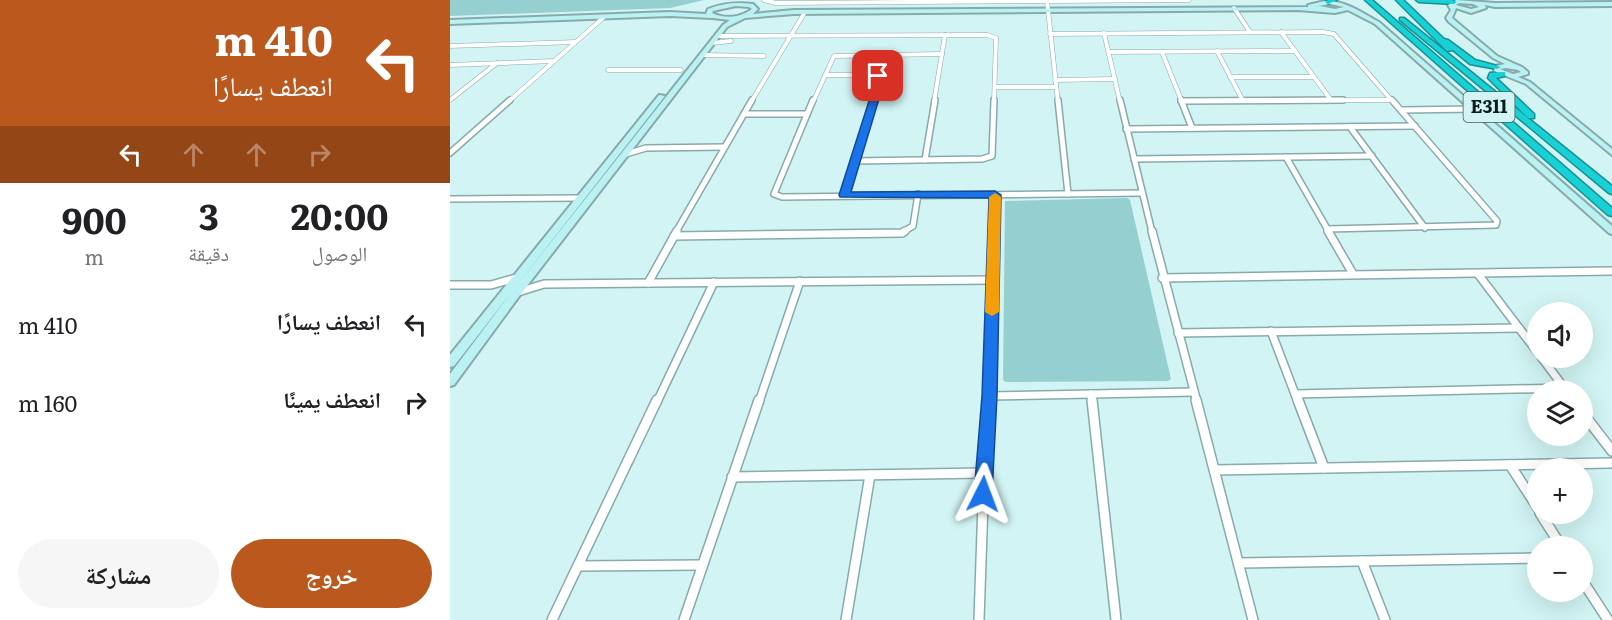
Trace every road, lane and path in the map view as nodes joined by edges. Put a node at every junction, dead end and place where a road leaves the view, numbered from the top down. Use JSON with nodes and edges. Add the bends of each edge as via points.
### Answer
{"nodes":[{"id":1,"x":764,"y":0,"type":"edge"},
{"id":2,"x":1189,"y":0,"type":"edge"},
{"id":3,"x":1358,"y":0,"type":"edge"},
{"id":4,"x":1368,"y":0,"type":"edge"},
{"id":5,"x":1380,"y":0,"type":"edge"},
{"id":6,"x":1419,"y":0,"type":"edge"},
{"id":7,"x":1047,"y":1,"type":"edge"},
{"id":8,"x":1331,"y":1,"type":"edge"},
{"id":9,"x":1399,"y":1,"type":"edge"},
{"id":10,"x":879,"y":2,"type":"junction"},
{"id":11,"x":1474,"y":2,"type":"junction"},
{"id":12,"x":1318,"y":3,"type":"junction"},
{"id":13,"x":1453,"y":4,"type":"junction"},
{"id":14,"x":1612,"y":5,"type":"edge"},
{"id":15,"x":753,"y":6,"type":"junction"},
{"id":16,"x":717,"y":7,"type":"junction"},
{"id":17,"x":1234,"y":8,"type":"junction"},
{"id":18,"x":1298,"y":8,"type":"junction"},
{"id":19,"x":1349,"y":8,"type":"junction"},
{"id":20,"x":1048,"y":9,"type":"junction"},
{"id":21,"x":1193,"y":9,"type":"junction"},
{"id":22,"x":1484,"y":9,"type":"junction"},
{"id":23,"x":1325,"y":10,"type":"junction"},
{"id":24,"x":876,"y":11,"type":"junction"},
{"id":25,"x":1471,"y":11,"type":"junction"},
{"id":26,"x":794,"y":12,"type":"junction"},
{"id":27,"x":805,"y":12,"type":"junction"},
{"id":28,"x":1335,"y":12,"type":"junction"},
{"id":29,"x":670,"y":14,"type":"junction"},
{"id":30,"x":1452,"y":14,"type":"junction"},
{"id":31,"x":604,"y":16,"type":"junction"},
{"id":32,"x":713,"y":17,"type":"junction"},
{"id":33,"x":742,"y":17,"type":"junction"},
{"id":34,"x":1363,"y":17,"type":"junction"},
{"id":35,"x":450,"y":22,"type":"edge"},
{"id":36,"x":1429,"y":30,"type":"junction"},
{"id":37,"x":1250,"y":32,"type":"junction"},
{"id":38,"x":1281,"y":32,"type":"junction"},
{"id":39,"x":1104,"y":33,"type":"junction"},
{"id":40,"x":1050,"y":34,"type":"junction"},
{"id":41,"x":945,"y":35,"type":"junction"},
{"id":42,"x":716,"y":38,"type":"junction"},
{"id":43,"x":779,"y":38,"type":"junction"},
{"id":44,"x":790,"y":38,"type":"junction"},
{"id":45,"x":576,"y":42,"type":"junction"},
{"id":46,"x":450,"y":46,"type":"edge"},
{"id":47,"x":1217,"y":51,"type":"junction"},
{"id":48,"x":1295,"y":51,"type":"junction"},
{"id":49,"x":1108,"y":52,"type":"junction"},
{"id":50,"x":1162,"y":52,"type":"junction"},
{"id":51,"x":942,"y":54,"type":"junction"},
{"id":52,"x":1428,"y":54,"type":"junction"},
{"id":53,"x":764,"y":56,"type":"dead end"},
{"id":54,"x":1495,"y":57,"type":"junction"},
{"id":55,"x":696,"y":59,"type":"junction"},
{"id":56,"x":554,"y":61,"type":"junction"},
{"id":57,"x":497,"y":63,"type":"junction"},
{"id":58,"x":450,"y":65,"type":"edge"},
{"id":59,"x":1516,"y":67,"type":"junction"},
{"id":60,"x":608,"y":70,"type":"dead end"},
{"id":61,"x":681,"y":70,"type":"junction"},
{"id":62,"x":1501,"y":70,"type":"junction"},
{"id":63,"x":825,"y":75,"type":"junction"},
{"id":64,"x":1524,"y":75,"type":"junction"},
{"id":65,"x":1230,"y":77,"type":"junction"},
{"id":66,"x":1314,"y":77,"type":"junction"},
{"id":67,"x":1115,"y":79,"type":"junction"},
{"id":68,"x":1055,"y":80,"type":"junction"},
{"id":69,"x":1527,"y":83,"type":"junction"},
{"id":70,"x":995,"y":87,"type":"junction"},
{"id":71,"x":1056,"y":87,"type":"junction"},
{"id":72,"x":450,"y":100,"type":"edge"},
{"id":73,"x":1331,"y":100,"type":"junction"},
{"id":74,"x":1392,"y":100,"type":"junction"},
{"id":75,"x":1181,"y":101,"type":"junction"},
{"id":76,"x":1243,"y":101,"type":"junction"},
{"id":77,"x":1511,"y":108,"type":"junction"},
{"id":78,"x":1475,"y":109,"type":"junction"},
{"id":79,"x":1401,"y":110,"type":"junction"},
{"id":80,"x":744,"y":114,"type":"junction"},
{"id":81,"x":807,"y":114,"type":"junction"},
{"id":82,"x":1415,"y":126,"type":"junction"},
{"id":83,"x":1350,"y":127,"type":"junction"},
{"id":84,"x":1192,"y":128,"type":"junction"},
{"id":85,"x":1126,"y":129,"type":"junction"},
{"id":86,"x":1549,"y":138,"type":"junction"},
{"id":87,"x":633,"y":144,"type":"junction"},
{"id":88,"x":724,"y":147,"type":"junction"},
{"id":89,"x":646,"y":148,"type":"junction"},
{"id":90,"x":450,"y":153,"type":"edge"},
{"id":91,"x":1612,"y":153,"type":"edge"},
{"id":92,"x":626,"y":154,"type":"junction"},
{"id":93,"x":1372,"y":156,"type":"junction"},
{"id":94,"x":1286,"y":157,"type":"junction"},
{"id":95,"x":1134,"y":159,"type":"junction"},
{"id":96,"x":925,"y":160,"type":"junction"},
{"id":97,"x":855,"y":161,"type":"junction"},
{"id":98,"x":1612,"y":191,"type":"edge"},
{"id":99,"x":1142,"y":193,"type":"junction"},
{"id":100,"x":918,"y":194,"type":"junction"},
{"id":101,"x":1068,"y":194,"type":"junction"},
{"id":102,"x":844,"y":195,"type":"junction"},
{"id":103,"x":995,"y":195,"type":"junction"},
{"id":104,"x":580,"y":198,"type":"junction"},
{"id":105,"x":450,"y":199,"type":"edge"},
{"id":106,"x":1612,"y":213,"type":"edge"},
{"id":107,"x":1425,"y":228,"type":"junction"},
{"id":108,"x":1327,"y":229,"type":"junction"},
{"id":109,"x":1612,"y":231,"type":"edge"},
{"id":110,"x":674,"y":236,"type":"junction"},
{"id":111,"x":1612,"y":271,"type":"edge"},
{"id":112,"x":530,"y":274,"type":"junction"},
{"id":113,"x":1353,"y":274,"type":"junction"},
{"id":114,"x":1478,"y":274,"type":"junction"},
{"id":115,"x":516,"y":278,"type":"junction"},
{"id":116,"x":1162,"y":278,"type":"junction"},
{"id":117,"x":992,"y":280,"type":"junction"},
{"id":118,"x":800,"y":281,"type":"junction"},
{"id":119,"x":714,"y":282,"type":"junction"},
{"id":120,"x":648,"y":283,"type":"junction"},
{"id":121,"x":544,"y":284,"type":"junction"},
{"id":122,"x":450,"y":285,"type":"edge"},
{"id":123,"x":491,"y":285,"type":"junction"},
{"id":124,"x":504,"y":293,"type":"junction"},
{"id":125,"x":516,"y":293,"type":"junction"},
{"id":126,"x":1519,"y":328,"type":"junction"},
{"id":127,"x":1271,"y":332,"type":"junction"},
{"id":128,"x":1178,"y":333,"type":"junction"},
{"id":129,"x":1527,"y":338,"type":"edge"},
{"id":130,"x":450,"y":363,"type":"edge"},
{"id":131,"x":450,"y":382,"type":"edge"},
{"id":132,"x":1527,"y":390,"type":"edge"},
{"id":133,"x":1193,"y":392,"type":"junction"},
{"id":134,"x":1091,"y":394,"type":"junction"},
{"id":135,"x":1295,"y":394,"type":"junction"},
{"id":136,"x":990,"y":396,"type":"junction"},
{"id":137,"x":1593,"y":426,"type":"edge"},
{"id":138,"x":1612,"y":451,"type":"edge"},
{"id":139,"x":1612,"y":463,"type":"edge"},
{"id":140,"x":1510,"y":465,"type":"junction"},
{"id":141,"x":1324,"y":468,"type":"junction"},
{"id":142,"x":1215,"y":470,"type":"junction"},
{"id":143,"x":984,"y":473,"type":"junction"},
{"id":144,"x":870,"y":475,"type":"junction"},
{"id":145,"x":732,"y":477,"type":"junction"},
{"id":146,"x":1527,"y":491,"type":"edge"},
{"id":147,"x":1527,"y":558,"type":"edge"},
{"id":148,"x":1362,"y":561,"type":"junction"},
{"id":149,"x":1239,"y":563,"type":"junction"},
{"id":150,"x":702,"y":565,"type":"junction"},
{"id":151,"x":578,"y":566,"type":"junction"},
{"id":152,"x":1593,"y":597,"type":"edge"},
{"id":153,"x":552,"y":620,"type":"edge"},
{"id":154,"x":684,"y":620,"type":"edge"},
{"id":155,"x":846,"y":620,"type":"edge"},
{"id":156,"x":980,"y":620,"type":"edge"},
{"id":157,"x":1116,"y":620,"type":"edge"},
{"id":158,"x":1253,"y":620,"type":"edge"},
{"id":159,"x":1385,"y":620,"type":"edge"},
{"id":160,"x":1608,"y":620,"type":"edge"}],
"edges":[{"from":1,"to":10,"type":"street"},
{"from":2,"to":7,"type":"street"},
{"from":2,"to":21,"type":"street"},
{"from":3,"to":52,"type":"highway"},
{"from":4,"to":52,"type":"highway","number":"E311"},
{"from":5,"to":77,"type":"highway","number":"E311"},
{"from":6,"to":13,"type":"highway"},
{"from":7,"to":10,"type":"street"},
{"from":7,"to":20,"type":"street"},
{"from":8,"to":12,"type":"main road"},
{"from":8,"to":19,"type":"main road"},
{"from":9,"to":36,"type":"highway"},
{"from":10,"to":24,"type":"street"},
{"from":11,"to":13,"type":"main road"},
{"from":11,"to":14,"type":"main road"},
{"from":11,"to":22,"type":"main road"},
{"from":12,"to":18,"type":"main road"},
{"from":12,"to":23,"type":"main road"},
{"from":13,"to":25,"type":"main road"},
{"from":13,"to":30,"type":"main road"},
{"from":14,"to":22,"type":"main road"},
{"from":15,"to":16,"type":"main road"},
{"from":15,"to":26,"type":"main road"},
{"from":15,"to":33,"type":"main road","via":[[754,11]]},
{"from":16,"to":29,"type":"main road"},
{"from":16,"to":32,"type":"main road","via":[[709,12]]},
{"from":17,"to":18,"type":"main road"},
{"from":17,"to":21,"type":"main road"},
{"from":17,"to":37,"type":"street"},
{"from":18,"to":23,"type":"main road"},
{"from":19,"to":28,"type":"main road"},
{"from":19,"to":34,"type":"main road"},
{"from":20,"to":21,"type":"main road"},
{"from":20,"to":24,"type":"main road"},
{"from":20,"to":40,"type":"street"},
{"from":22,"to":25,"type":"main road"},
{"from":23,"to":28,"type":"main road"},
{"from":24,"to":27,"type":"main road"},
{"from":25,"to":30,"type":"main road"},
{"from":26,"to":27,"type":"main road"},
{"from":26,"to":33,"type":"main road"},
{"from":27,"to":42,"type":"main road","via":[[769,15],[733,25]]},
{"from":27,"to":44,"type":"street"},
{"from":28,"to":34,"type":"main road"},
{"from":29,"to":31,"type":"main road"},
{"from":29,"to":32,"type":"main road"},
{"from":30,"to":54,"type":"main road","via":[[1451,21]]},
{"from":31,"to":35,"type":"main road"},
{"from":31,"to":45,"type":"street"},
{"from":32,"to":33,"type":"main road"},
{"from":32,"to":55,"type":"main road","via":[[718,24]]},
{"from":33,"to":42,"type":"main road","via":[[727,23]]},
{"from":34,"to":78,"type":"main road","via":[[1377,23]]},
{"from":36,"to":62,"type":"highway","via":[[1473,62]]},
{"from":36,"to":77,"type":"highway"},
{"from":37,"to":38,"type":"street"},
{"from":37,"to":39,"type":"street"},
{"from":38,"to":48,"type":"street"},
{"from":38,"to":74,"type":"street","via":[[1336,34]]},
{"from":39,"to":40,"type":"street"},
{"from":39,"to":49,"type":"street"},
{"from":40,"to":68,"type":"street"},
{"from":41,"to":44,"type":"street"},
{"from":41,"to":51,"type":"street"},
{"from":41,"to":70,"type":"street","via":[[996,38]]},
{"from":42,"to":43,"type":"street"},
{"from":42,"to":43,"type":"street"},
{"from":42,"to":55,"type":"main road"},
{"from":43,"to":44,"type":"street"},
{"from":44,"to":80,"type":"street"},
{"from":45,"to":46,"type":"street"},
{"from":45,"to":56,"type":"street"},
{"from":47,"to":48,"type":"street"},
{"from":47,"to":50,"type":"street"},
{"from":47,"to":65,"type":"street"},
{"from":48,"to":66,"type":"street"},
{"from":49,"to":50,"type":"street"},
{"from":49,"to":67,"type":"street"},
{"from":50,"to":75,"type":"street"},
{"from":51,"to":63,"type":"street","via":[[839,55]]},
{"from":51,"to":96,"type":"street"},
{"from":52,"to":106,"type":"highway","number":"E311"},
{"from":53,"to":55,"type":"street"},
{"from":54,"to":59,"type":"main road"},
{"from":54,"to":62,"type":"main road"},
{"from":55,"to":61,"type":"main road"},
{"from":55,"to":87,"type":"main road"},
{"from":56,"to":57,"type":"street"},
{"from":56,"to":90,"type":"street"},
{"from":57,"to":58,"type":"street"},
{"from":57,"to":72,"type":"street"},
{"from":59,"to":62,"type":"main road"},
{"from":59,"to":64,"type":"main road"},
{"from":60,"to":61,"type":"street"},
{"from":61,"to":104,"type":"main road"},
{"from":62,"to":64,"type":"main road"},
{"from":62,"to":69,"type":"main road"},
{"from":62,"to":86,"type":"highway","via":[[1492,78]]},
{"from":63,"to":81,"type":"street"},
{"from":63,"to":97,"type":"street","via":[[881,78]]},
{"from":64,"to":69,"type":"main road"},
{"from":65,"to":66,"type":"street"},
{"from":65,"to":76,"type":"street"},
{"from":66,"to":73,"type":"street"},
{"from":67,"to":68,"type":"street"},
{"from":67,"to":85,"type":"street"},
{"from":68,"to":71,"type":"street"},
{"from":69,"to":91,"type":"main road"},
{"from":70,"to":71,"type":"street"},
{"from":70,"to":96,"type":"street","via":[[993,155],[982,159]]},
{"from":71,"to":101,"type":"street"},
{"from":73,"to":74,"type":"street"},
{"from":73,"to":76,"type":"street"},
{"from":74,"to":79,"type":"street"},
{"from":75,"to":76,"type":"street"},
{"from":75,"to":84,"type":"street"},
{"from":77,"to":86,"type":"highway","number":"E311"},
{"from":78,"to":79,"type":"street"},
{"from":78,"to":109,"type":"main road"},
{"from":79,"to":82,"type":"street"},
{"from":80,"to":81,"type":"street"},
{"from":80,"to":88,"type":"street"},
{"from":81,"to":102,"type":"street","via":[[773,193],[782,197]]},
{"from":82,"to":83,"type":"street"},
{"from":82,"to":107,"type":"street","via":[[1497,221],[1490,227]]},
{"from":83,"to":84,"type":"street"},
{"from":83,"to":93,"type":"street"},
{"from":84,"to":85,"type":"street"},
{"from":85,"to":95,"type":"street"},
{"from":86,"to":98,"type":"highway","number":"E311"},
{"from":87,"to":89,"type":"street"},
{"from":87,"to":92,"type":"main road"},
{"from":88,"to":89,"type":"street"},
{"from":88,"to":110,"type":"street"},
{"from":89,"to":92,"type":"street"},
{"from":92,"to":112,"type":"main road"},
{"from":93,"to":94,"type":"street"},
{"from":93,"to":107,"type":"street"},
{"from":94,"to":95,"type":"street"},
{"from":94,"to":108,"type":"street"},
{"from":95,"to":99,"type":"street"},
{"from":96,"to":97,"type":"street"},
{"from":97,"to":102,"type":"street"},
{"from":99,"to":101,"type":"street"},
{"from":99,"to":116,"type":"street"},
{"from":100,"to":102,"type":"street"},
{"from":100,"to":103,"type":"street"},
{"from":100,"to":110,"type":"street","via":[[912,226],[902,233]]},
{"from":101,"to":103,"type":"street"},
{"from":103,"to":117,"type":"street"},
{"from":104,"to":105,"type":"street"},
{"from":104,"to":115,"type":"main road"},
{"from":107,"to":108,"type":"street"},
{"from":108,"to":113,"type":"street"},
{"from":110,"to":120,"type":"street"},
{"from":111,"to":114,"type":"street"},
{"from":112,"to":121,"type":"street","via":[[536,282]]},
{"from":112,"to":125,"type":"main road"},
{"from":113,"to":114,"type":"street"},
{"from":113,"to":116,"type":"street"},
{"from":114,"to":126,"type":"street"},
{"from":115,"to":123,"type":"street"},
{"from":115,"to":124,"type":"main road"},
{"from":116,"to":128,"type":"street"},
{"from":117,"to":118,"type":"street"},
{"from":117,"to":136,"type":"street"},
{"from":118,"to":119,"type":"street"},
{"from":118,"to":145,"type":"street"},
{"from":119,"to":120,"type":"street"},
{"from":119,"to":151,"type":"street"},
{"from":120,"to":121,"type":"street"},
{"from":121,"to":125,"type":"street"},
{"from":122,"to":123,"type":"street"},
{"from":123,"to":124,"type":"street"},
{"from":124,"to":130,"type":"main road"},
{"from":125,"to":131,"type":"main road"},
{"from":126,"to":127,"type":"street"},
{"from":126,"to":129,"type":"street"},
{"from":127,"to":128,"type":"street"},
{"from":127,"to":135,"type":"street"},
{"from":128,"to":133,"type":"street"},
{"from":132,"to":135,"type":"street"},
{"from":133,"to":134,"type":"street"},
{"from":133,"to":142,"type":"street"},
{"from":134,"to":136,"type":"street"},
{"from":134,"to":157,"type":"street"},
{"from":135,"to":141,"type":"street"},
{"from":136,"to":143,"type":"street"},
{"from":137,"to":138,"type":"street"},
{"from":139,"to":140,"type":"street"},
{"from":140,"to":141,"type":"street"},
{"from":140,"to":146,"type":"street"},
{"from":141,"to":142,"type":"street"},
{"from":142,"to":149,"type":"street"},
{"from":143,"to":144,"type":"street"},
{"from":143,"to":156,"type":"street"},
{"from":144,"to":145,"type":"street"},
{"from":144,"to":155,"type":"street"},
{"from":145,"to":150,"type":"street"},
{"from":147,"to":148,"type":"street"},
{"from":148,"to":149,"type":"street"},
{"from":148,"to":159,"type":"street"},
{"from":149,"to":158,"type":"street"},
{"from":150,"to":151,"type":"street"},
{"from":150,"to":154,"type":"street"},
{"from":151,"to":153,"type":"street"},
{"from":152,"to":160,"type":"street"}]}
